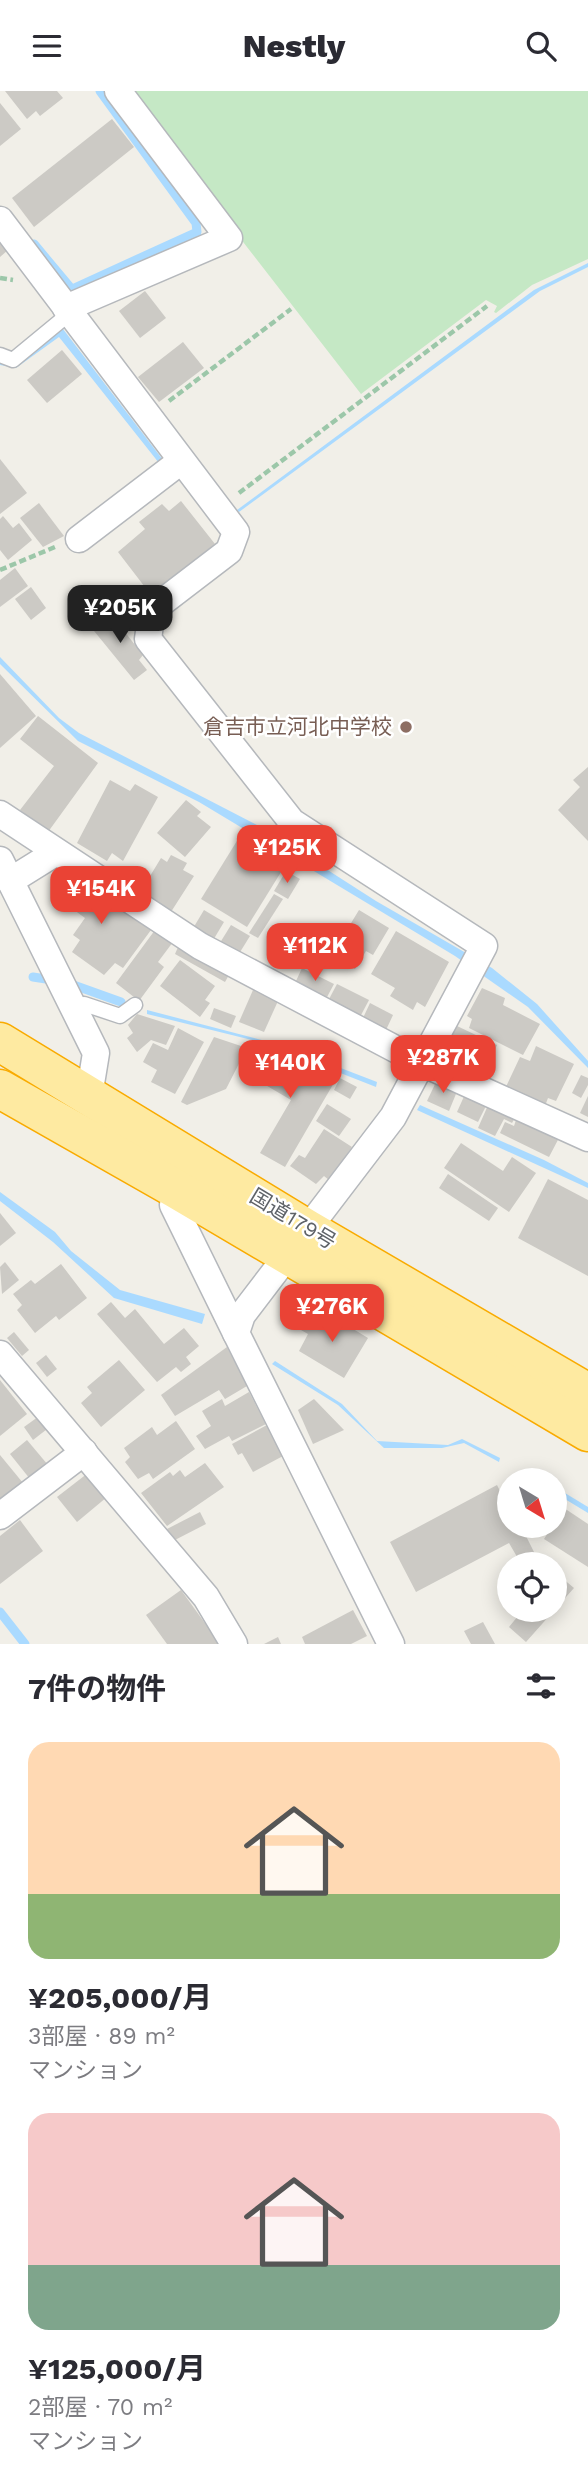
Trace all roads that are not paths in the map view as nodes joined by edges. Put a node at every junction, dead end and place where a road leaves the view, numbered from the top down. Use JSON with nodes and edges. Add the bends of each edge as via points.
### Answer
{"nodes":[{"id":1,"x":118,"y":91,"type":"edge"},
{"id":2,"x":0,"y":220,"type":"edge"},
{"id":3,"x":68,"y":310,"type":"junction"},
{"id":4,"x":0,"y":355,"type":"edge"},
{"id":5,"x":181,"y":461,"type":"junction"},
{"id":6,"x":79,"y":539,"type":"road end"},
{"id":7,"x":0,"y":814,"type":"edge"},
{"id":8,"x":55,"y":853,"type":"junction"},
{"id":9,"x":8,"y":877,"type":"edge"},
{"id":10,"x":0,"y":915,"type":"edge"},
{"id":11,"x":135,"y":1005,"type":"dead end"},
{"id":12,"x":73,"y":1007,"type":"junction"},
{"id":13,"x":0,"y":1042,"type":"edge"},
{"id":14,"x":420,"y":1062,"type":"junction"},
{"id":15,"x":89,"y":1096,"type":"junction"},
{"id":16,"x":2,"y":1097,"type":"edge"},
{"id":17,"x":588,"y":1138,"type":"edge"},
{"id":18,"x":176,"y":1189,"type":"junction"},
{"id":19,"x":298,"y":1243,"type":"junction"},
{"id":20,"x":236,"y":1333,"type":"junction"},
{"id":21,"x":0,"y":1355,"type":"edge"},
{"id":22,"x":588,"y":1393,"type":"edge"},
{"id":23,"x":588,"y":1432,"type":"edge"},
{"id":24,"x":84,"y":1453,"type":"junction"},
{"id":25,"x":0,"y":1516,"type":"edge"},
{"id":26,"x":234,"y":1644,"type":"edge"},
{"id":27,"x":391,"y":1644,"type":"edge"}],
"edges":[{"from":1,"to":3,"type":"street","via":[[229,238]]},
{"from":2,"to":3,"type":"street"},
{"from":3,"to":4,"type":"lane","via":[[13,360]]},
{"from":3,"to":5,"type":"street"},
{"from":5,"to":6,"type":"street"},
{"from":5,"to":14,"type":"street","via":[[236,533],[229,551],[152,610],[148,639],[292,822],[484,946]]},
{"from":7,"to":8,"type":"street"},
{"from":8,"to":9,"type":"street"},
{"from":8,"to":14,"type":"street","via":[[200,946]]},
{"from":9,"to":10,"type":"street"},
{"from":9,"to":12,"type":"street"},
{"from":11,"to":12,"type":"lane","via":[[120,1016],[84,1004]]},
{"from":12,"to":15,"type":"street","via":[[96,1053]]},
{"from":13,"to":15,"type":"highway","name":"国道179号"},
{"from":14,"to":17,"type":"street"},
{"from":14,"to":19,"type":"street","via":[[393,1117]]},
{"from":15,"to":19,"type":"highway","name":"国道179号"},
{"from":16,"to":18,"type":"highway","name":"国道179号"},
{"from":18,"to":19,"type":"highway","name":"国道179号"},
{"from":18,"to":20,"type":"street","via":[[173,1205]]},
{"from":19,"to":20,"type":"street","via":[[242,1315]]},
{"from":19,"to":22,"type":"highway","name":"国道179号"},
{"from":19,"to":23,"type":"highway","name":"国道179号"},
{"from":20,"to":27,"type":"street"},
{"from":21,"to":24,"type":"street"},
{"from":24,"to":25,"type":"street"},
{"from":24,"to":26,"type":"street","via":[[206,1597]]}]}
